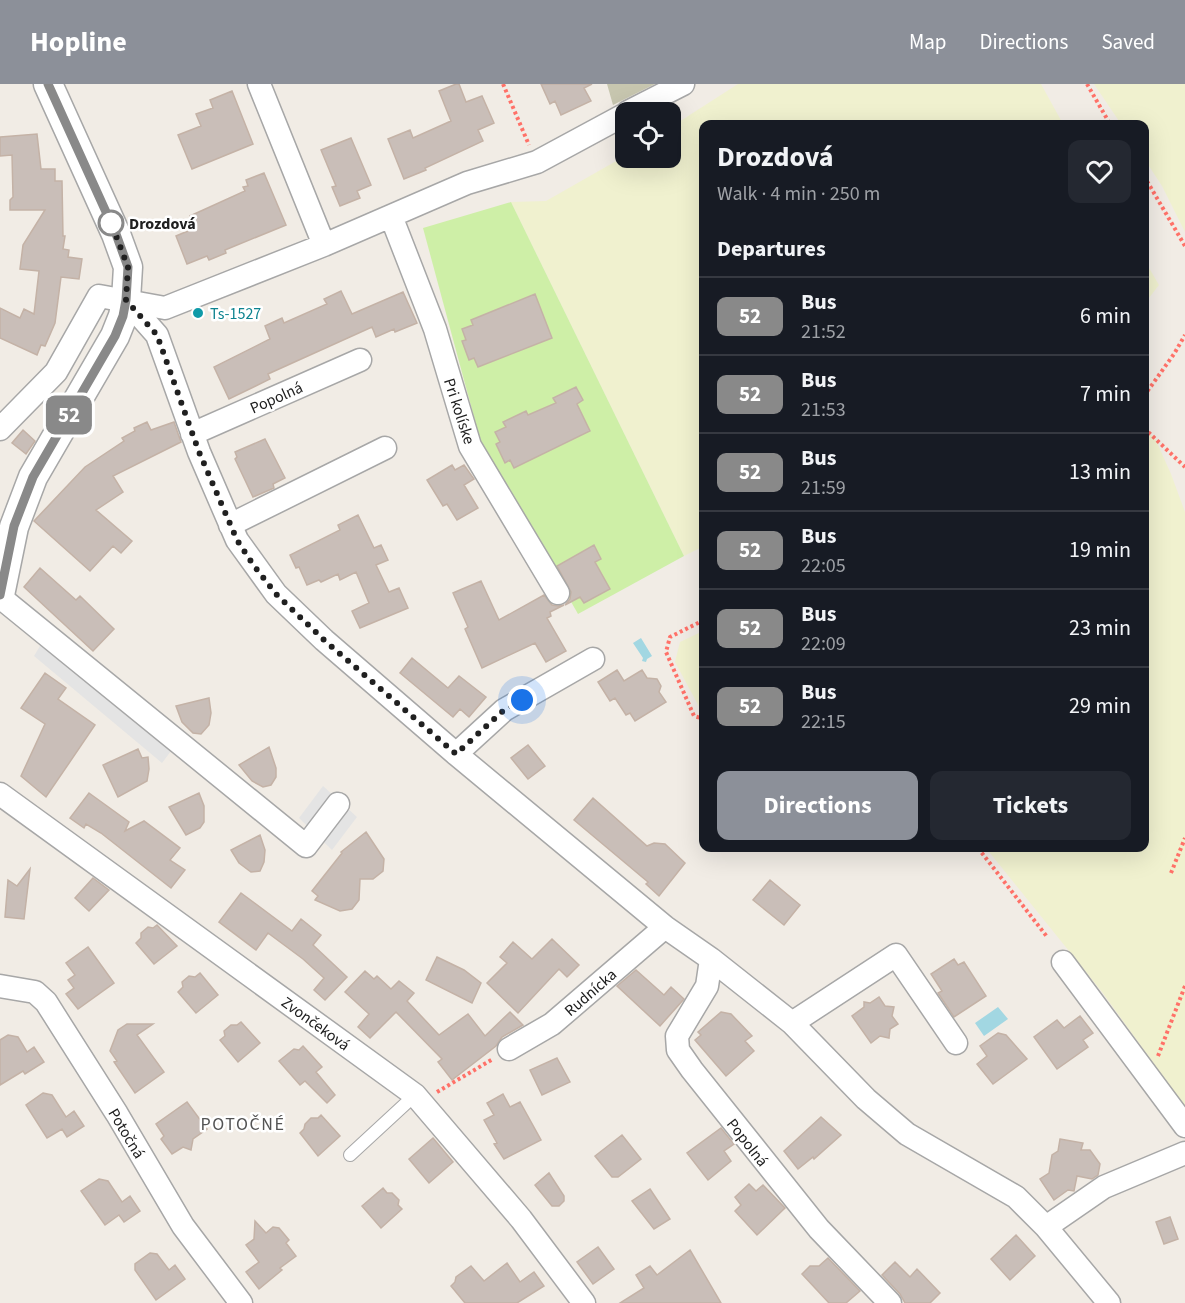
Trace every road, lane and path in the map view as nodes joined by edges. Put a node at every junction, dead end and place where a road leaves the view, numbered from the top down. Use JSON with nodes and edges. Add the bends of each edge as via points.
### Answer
{"nodes":[{"id":1,"x":48,"y":84,"type":"edge"},
{"id":2,"x":259,"y":84,"type":"edge"},
{"id":3,"x":503,"y":84,"type":"edge"},
{"id":4,"x":682,"y":84,"type":"edge"},
{"id":5,"x":1087,"y":84,"type":"edge"},
{"id":6,"x":648,"y":102,"type":"edge"},
{"id":7,"x":615,"y":120,"type":"edge"},
{"id":8,"x":1108,"y":120,"type":"edge"},
{"id":9,"x":537,"y":162,"type":"junction"},
{"id":10,"x":1149,"y":185,"type":"edge"},
{"id":11,"x":391,"y":216,"type":"junction"},
{"id":12,"x":324,"y":245,"type":"junction"},
{"id":13,"x":1185,"y":246,"type":"edge"},
{"id":14,"x":126,"y":300,"type":"junction"},
{"id":15,"x":1185,"y":335,"type":"edge"},
{"id":16,"x":360,"y":360,"type":"dead end"},
{"id":17,"x":1149,"y":389,"type":"edge"},
{"id":18,"x":0,"y":429,"type":"edge"},
{"id":19,"x":1149,"y":433,"type":"edge"},
{"id":20,"x":192,"y":434,"type":"junction"},
{"id":21,"x":385,"y":448,"type":"dead end"},
{"id":22,"x":1185,"y":467,"type":"edge"},
{"id":23,"x":230,"y":525,"type":"junction"},
{"id":24,"x":558,"y":593,"type":"dead end"},
{"id":25,"x":0,"y":596,"type":"edge"},
{"id":26,"x":699,"y":622,"type":"edge"},
{"id":27,"x":593,"y":659,"type":"dead end"},
{"id":28,"x":699,"y":718,"type":"edge"},
{"id":29,"x":456,"y":754,"type":"junction"},
{"id":30,"x":0,"y":794,"type":"edge"},
{"id":31,"x":338,"y":804,"type":"dead end"},
{"id":32,"x":1185,"y":838,"type":"edge"},
{"id":33,"x":981,"y":852,"type":"edge"},
{"id":34,"x":1170,"y":873,"type":"dead end"},
{"id":35,"x":665,"y":927,"type":"junction"},
{"id":36,"x":1048,"y":938,"type":"dead end"},
{"id":37,"x":711,"y":959,"type":"junction"},
{"id":38,"x":1063,"y":962,"type":"dead end"},
{"id":39,"x":0,"y":986,"type":"edge"},
{"id":40,"x":1185,"y":986,"type":"edge"},
{"id":41,"x":792,"y":1023,"type":"junction"},
{"id":42,"x":956,"y":1043,"type":"dead end"},
{"id":43,"x":509,"y":1049,"type":"joint"},
{"id":44,"x":1150,"y":1077,"type":"junction"},
{"id":45,"x":425,"y":1094,"type":"junction"},
{"id":46,"x":1185,"y":1126,"type":"edge"},
{"id":47,"x":1185,"y":1153,"type":"edge"},
{"id":48,"x":350,"y":1155,"type":"dead end"},
{"id":49,"x":1046,"y":1227,"type":"junction"},
{"id":50,"x":241,"y":1303,"type":"edge"},
{"id":51,"x":584,"y":1303,"type":"edge"},
{"id":52,"x":890,"y":1303,"type":"edge"},
{"id":53,"x":1109,"y":1303,"type":"edge"}],
"edges":[{"from":1,"to":14,"type":"street","via":[[128,267]]},
{"from":2,"to":12,"type":"street"},
{"from":3,"to":9,"type":"path"},
{"from":4,"to":6,"type":"street"},
{"from":5,"to":8,"type":"path"},
{"from":7,"to":9,"type":"street"},
{"from":9,"to":11,"type":"street","via":[[467,183]]},
{"from":10,"to":13,"type":"path"},
{"from":11,"to":12,"type":"street"},
{"from":11,"to":24,"type":"street","name":"Pri kolíske","via":[[435,329],[470,446]]},
{"from":12,"to":14,"type":"street","via":[[165,308]]},
{"from":14,"to":18,"type":"street","via":[[99,296],[56,372]]},
{"from":14,"to":20,"type":"street","via":[[157,335]]},
{"from":14,"to":25,"type":"street","via":[[115,336],[33,477],[14,526]]},
{"from":15,"to":17,"type":"path"},
{"from":16,"to":20,"type":"street","name":"Popolná"},
{"from":19,"to":22,"type":"path"},
{"from":20,"to":23,"type":"street"},
{"from":21,"to":23,"type":"street"},
{"from":23,"to":29,"type":"street","via":[[242,549],[276,594]]},
{"from":25,"to":31,"type":"street","via":[[306,846]]},
{"from":26,"to":28,"type":"path","via":[[670,637],[666,652],[694,716]]},
{"from":27,"to":29,"type":"street","via":[[504,710]]},
{"from":29,"to":35,"type":"street"},
{"from":30,"to":45,"type":"street","name":"Zvončeková"},
{"from":32,"to":34,"type":"path"},
{"from":33,"to":36,"type":"path"},
{"from":35,"to":37,"type":"street"},
{"from":35,"to":43,"type":"street","name":"Rudnícka","via":[[552,1024]]},
{"from":37,"to":41,"type":"street"},
{"from":37,"to":52,"type":"street","name":"Popolná","via":[[707,986],[677,1036],[678,1050],[819,1229]]},
{"from":38,"to":44,"type":"street"},
{"from":39,"to":50,"type":"street","name":"Potočná","via":[[35,992],[46,1002],[183,1226]]},
{"from":40,"to":44,"type":"path"},
{"from":41,"to":42,"type":"street","via":[[896,955]]},
{"from":41,"to":49,"type":"street","via":[[906,1134],[1016,1197]]},
{"from":43,"to":45,"type":"path"},
{"from":44,"to":46,"type":"street"},
{"from":45,"to":48,"type":"lane"},
{"from":45,"to":51,"type":"street","name":"Zvončeková"},
{"from":47,"to":49,"type":"street","via":[[1104,1187]]},
{"from":49,"to":53,"type":"street"}]}
